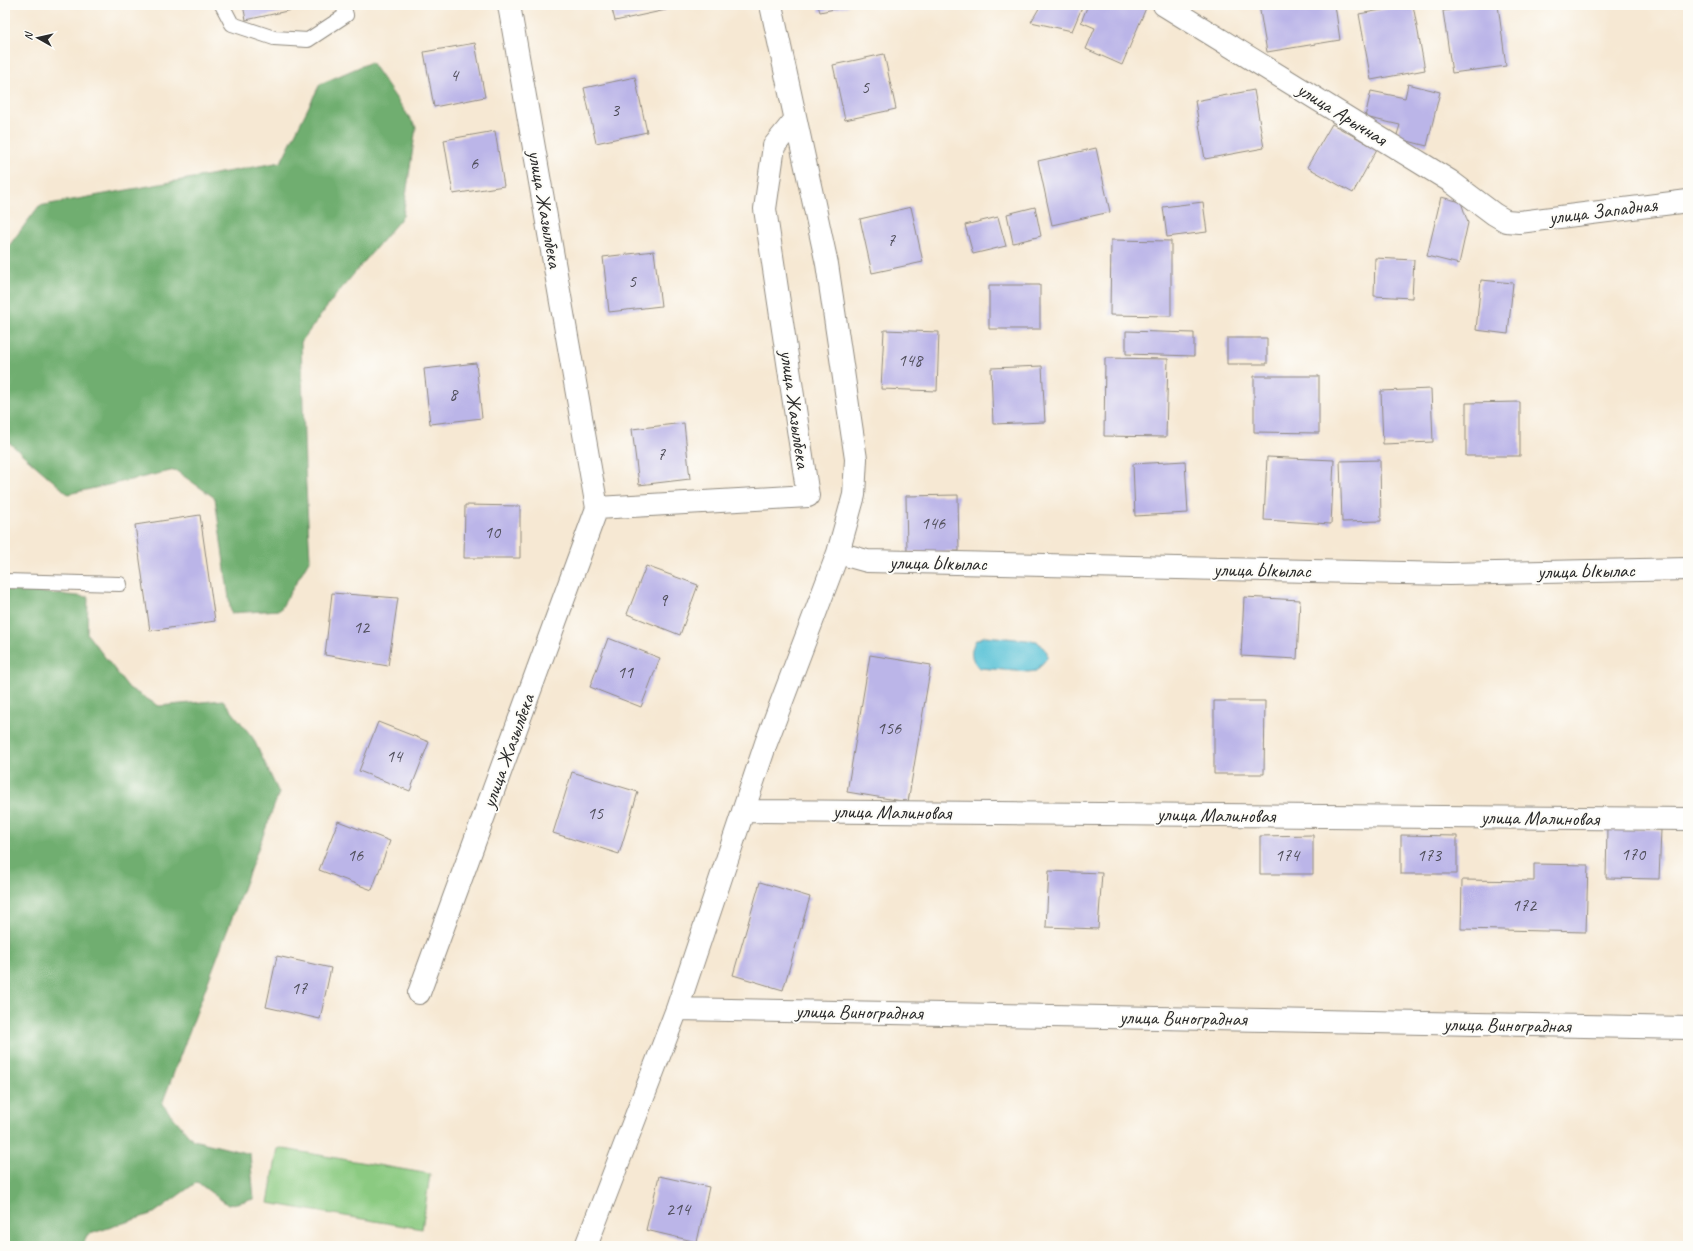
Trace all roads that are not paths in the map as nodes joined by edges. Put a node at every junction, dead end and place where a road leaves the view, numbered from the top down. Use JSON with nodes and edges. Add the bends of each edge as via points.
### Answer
{"nodes":[{"id":1,"x":222,"y":5,"type":"edge"},
{"id":2,"x":343,"y":5,"type":"edge"},
{"id":3,"x":509,"y":5,"type":"edge"},
{"id":4,"x":771,"y":5,"type":"edge"},
{"id":5,"x":1164,"y":5,"type":"edge"},
{"id":6,"x":795,"y":120,"type":"junction"},
{"id":7,"x":1688,"y":201,"type":"edge"},
{"id":8,"x":1519,"y":222,"type":"joint"},
{"id":9,"x":597,"y":508,"type":"junction"},
{"id":10,"x":838,"y":552,"type":"junction"},
{"id":11,"x":1688,"y":569,"type":"edge"},
{"id":12,"x":5,"y":581,"type":"edge"},
{"id":13,"x":120,"y":584,"type":"dead end"},
{"id":14,"x":743,"y":811,"type":"junction"},
{"id":15,"x":1688,"y":819,"type":"edge"},
{"id":16,"x":420,"y":993,"type":"dead end"},
{"id":17,"x":677,"y":1009,"type":"junction"},
{"id":18,"x":1688,"y":1028,"type":"edge"},
{"id":19,"x":586,"y":1246,"type":"edge"}],
"edges":[{"from":1,"to":2,"type":"lane","via":[[232,24],[274,38],[308,40],[346,15]]},
{"from":3,"to":9,"type":"street","name":"улица Жазылбека"},
{"from":4,"to":6,"type":"street"},
{"from":5,"to":8,"type":"street","name":"улица Арычная","via":[[1450,181],[1494,214],[1506,221]]},
{"from":6,"to":9,"type":"street","name":"улица Жазылбека","via":[[774,146],[765,209],[808,496]]},
{"from":6,"to":10,"type":"street","via":[[827,264],[856,459],[854,495]]},
{"from":7,"to":8,"type":"street","name":"улица Западная"},
{"from":9,"to":16,"type":"street","name":"улица Жазылбека"},
{"from":10,"to":11,"type":"street","name":"улица Ыкылас","via":[[867,561],[1441,574]]},
{"from":10,"to":14,"type":"street"},
{"from":12,"to":13,"type":"lane"},
{"from":14,"to":15,"type":"street","name":"улица Малиновая"},
{"from":14,"to":17,"type":"street"},
{"from":17,"to":18,"type":"street","name":"улица Виноградная"},
{"from":17,"to":19,"type":"street"}]}
